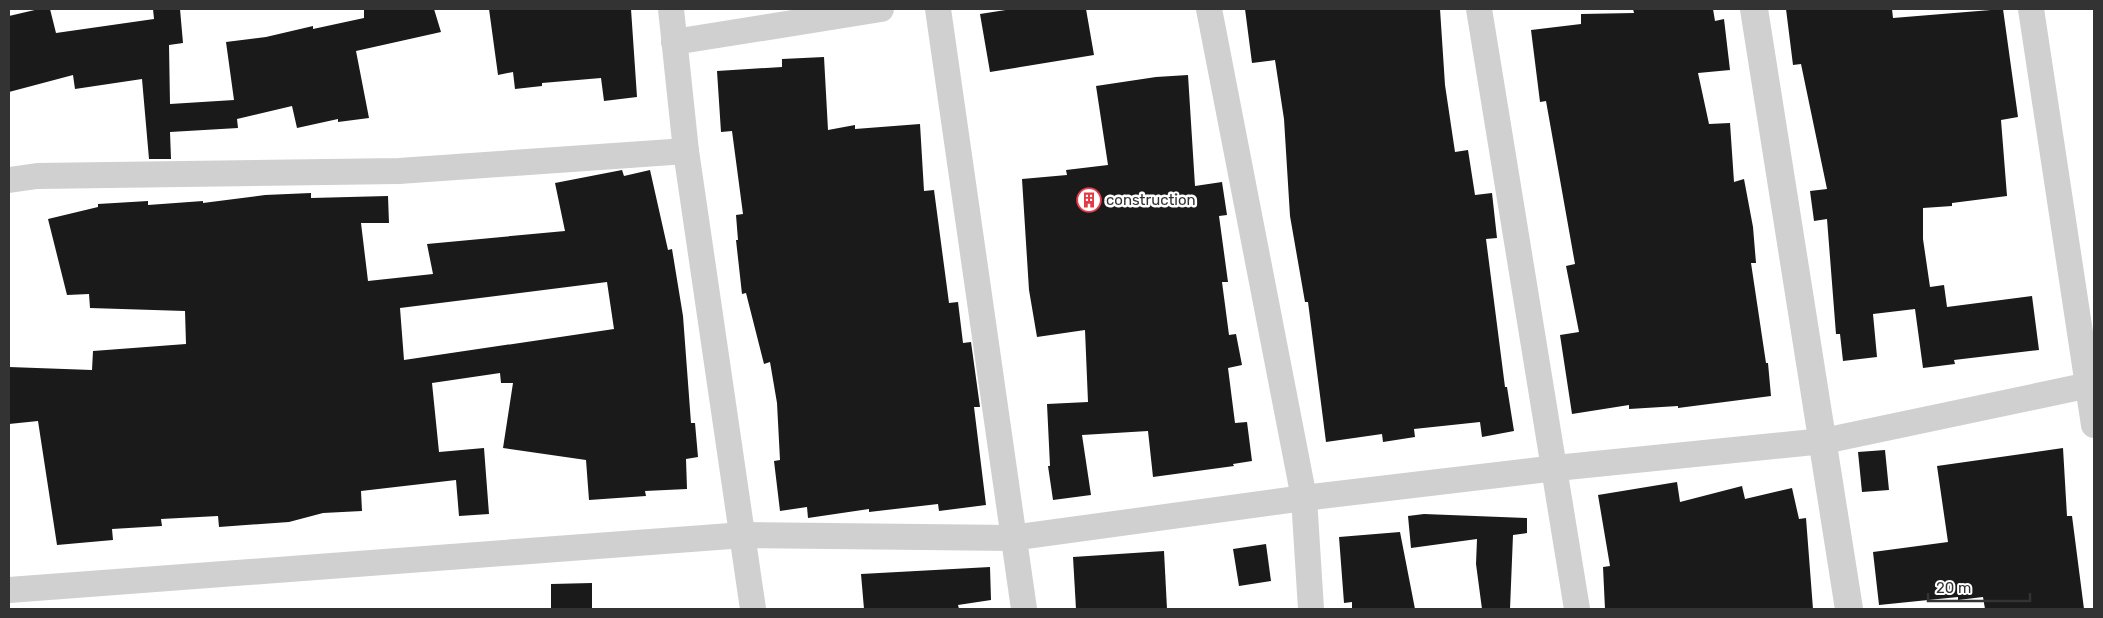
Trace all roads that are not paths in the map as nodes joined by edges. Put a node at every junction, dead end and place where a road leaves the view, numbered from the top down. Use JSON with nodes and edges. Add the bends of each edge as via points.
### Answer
{"nodes":[{"id":1,"x":671,"y":9,"type":"edge"},
{"id":2,"x":882,"y":9,"type":"edge"},
{"id":3,"x":938,"y":9,"type":"edge"},
{"id":4,"x":1209,"y":9,"type":"edge"},
{"id":5,"x":1479,"y":9,"type":"edge"},
{"id":6,"x":1754,"y":9,"type":"edge"},
{"id":7,"x":2031,"y":9,"type":"edge"},
{"id":8,"x":674,"y":42,"type":"junction"},
{"id":9,"x":686,"y":151,"type":"junction"},
{"id":10,"x":9,"y":180,"type":"edge"},
{"id":11,"x":2092,"y":384,"type":"edge"},
{"id":12,"x":2094,"y":425,"type":"edge"},
{"id":13,"x":1824,"y":441,"type":"junction"},
{"id":14,"x":1556,"y":468,"type":"junction"},
{"id":15,"x":1304,"y":498,"type":"junction"},
{"id":16,"x":744,"y":535,"type":"junction"},
{"id":17,"x":1012,"y":538,"type":"junction"},
{"id":18,"x":9,"y":590,"type":"edge"},
{"id":19,"x":753,"y":609,"type":"edge"},
{"id":20,"x":1024,"y":609,"type":"edge"},
{"id":21,"x":1311,"y":609,"type":"edge"},
{"id":22,"x":1577,"y":609,"type":"edge"},
{"id":23,"x":1849,"y":609,"type":"edge"}],
"edges":[{"from":1,"to":8,"type":"street"},
{"from":2,"to":8,"type":"street"},
{"from":3,"to":17,"type":"street"},
{"from":4,"to":15,"type":"street"},
{"from":5,"to":14,"type":"street"},
{"from":6,"to":13,"type":"street"},
{"from":7,"to":11,"type":"street"},
{"from":8,"to":9,"type":"street"},
{"from":9,"to":10,"type":"street","via":[[399,171],[37,176]]},
{"from":9,"to":16,"type":"street"},
{"from":11,"to":12,"type":"street"},
{"from":11,"to":13,"type":"street"},
{"from":13,"to":14,"type":"street"},
{"from":13,"to":23,"type":"street"},
{"from":14,"to":15,"type":"street"},
{"from":14,"to":22,"type":"street"},
{"from":15,"to":17,"type":"street"},
{"from":15,"to":21,"type":"street"},
{"from":16,"to":17,"type":"street"},
{"from":16,"to":18,"type":"street"},
{"from":16,"to":19,"type":"street"},
{"from":17,"to":20,"type":"street"}]}
